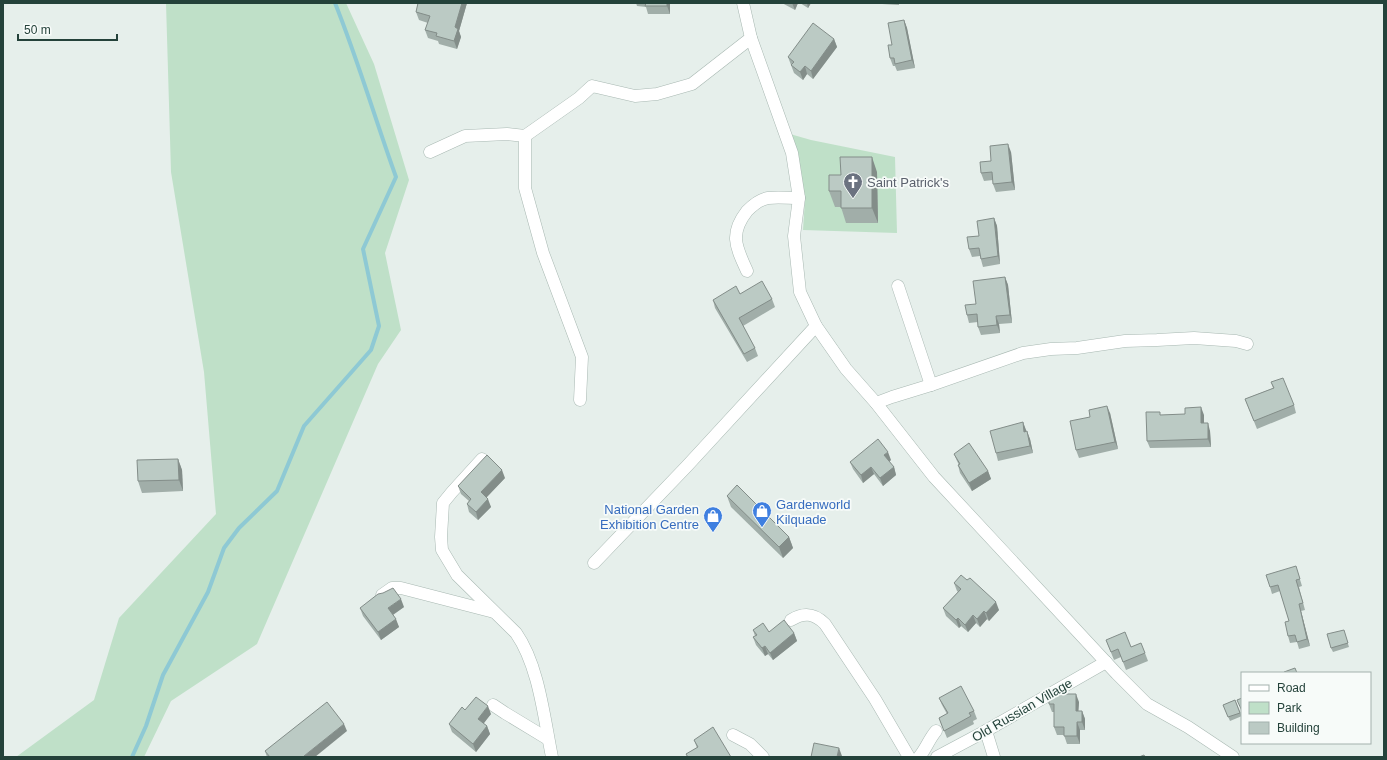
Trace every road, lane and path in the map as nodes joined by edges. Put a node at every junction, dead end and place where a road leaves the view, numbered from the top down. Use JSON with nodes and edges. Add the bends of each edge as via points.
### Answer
{"nodes":[{"id":1,"x":743,"y":3,"type":"edge"},
{"id":2,"x":751,"y":38,"type":"junction"},
{"id":3,"x":525,"y":136,"type":"junction"},
{"id":4,"x":430,"y":152,"type":"dead end"},
{"id":5,"x":799,"y":198,"type":"junction"},
{"id":6,"x":746,"y":271,"type":"dead end"},
{"id":7,"x":898,"y":286,"type":"dead end"},
{"id":8,"x":816,"y":326,"type":"junction"},
{"id":9,"x":1247,"y":344,"type":"dead end"},
{"id":10,"x":931,"y":386,"type":"junction"},
{"id":11,"x":580,"y":400,"type":"dead end"},
{"id":12,"x":876,"y":403,"type":"junction"},
{"id":13,"x":482,"y":459,"type":"edge"},
{"id":14,"x":594,"y":563,"type":"dead end"},
{"id":15,"x":382,"y":595,"type":"edge"},
{"id":16,"x":495,"y":612,"type":"junction"},
{"id":17,"x":791,"y":620,"type":"dead end"},
{"id":18,"x":1106,"y":662,"type":"junction"},
{"id":19,"x":493,"y":705,"type":"dead end"},
{"id":20,"x":936,"y":731,"type":"dead end"},
{"id":21,"x":986,"y":731,"type":"junction"},
{"id":22,"x":733,"y":734,"type":"dead end"},
{"id":23,"x":548,"y":739,"type":"junction"},
{"id":24,"x":552,"y":757,"type":"edge"},
{"id":25,"x":763,"y":757,"type":"edge"},
{"id":26,"x":909,"y":757,"type":"edge"},
{"id":27,"x":919,"y":757,"type":"edge"},
{"id":28,"x":937,"y":757,"type":"edge"},
{"id":29,"x":994,"y":757,"type":"edge"},
{"id":30,"x":1233,"y":757,"type":"edge"}],
"edges":[{"from":1,"to":2,"type":"street"},
{"from":2,"to":3,"type":"street","via":[[692,84],[657,94],[635,96],[592,86],[580,98]]},
{"from":2,"to":5,"type":"street","via":[[792,153]]},
{"from":3,"to":4,"type":"street","via":[[465,136]]},
{"from":3,"to":11,"type":"street","via":[[525,188],[543,253],[582,357]]},
{"from":5,"to":6,"type":"street","via":[[767,198],[751,207],[740,221],[736,233],[736,249]]},
{"from":5,"to":8,"type":"street","via":[[794,236],[800,292]]},
{"from":7,"to":10,"type":"street"},
{"from":8,"to":12,"type":"street","via":[[846,369]]},
{"from":8,"to":14,"type":"street"},
{"from":9,"to":10,"type":"street","via":[[1194,338],[1125,341],[1051,349],[1023,353]]},
{"from":10,"to":12,"type":"street"},
{"from":12,"to":18,"type":"street","via":[[934,477]]},
{"from":13,"to":16,"type":"street","via":[[443,503],[442,550],[457,575]]},
{"from":15,"to":16,"type":"street","via":[[392,588],[401,588]]},
{"from":16,"to":23,"type":"street","via":[[524,644],[542,706]]},
{"from":17,"to":26,"type":"street","via":[[802,615],[814,616],[825,624],[875,699]]},
{"from":18,"to":21,"type":"street","name":"Old Russian Village"},
{"from":18,"to":30,"type":"street","via":[[1147,704]]},
{"from":19,"to":23,"type":"street"},
{"from":20,"to":27,"type":"street"},
{"from":21,"to":28,"type":"street","name":"Old Russian Village"},
{"from":21,"to":29,"type":"street"},
{"from":22,"to":25,"type":"street","via":[[750,744]]},
{"from":23,"to":24,"type":"street"}]}
